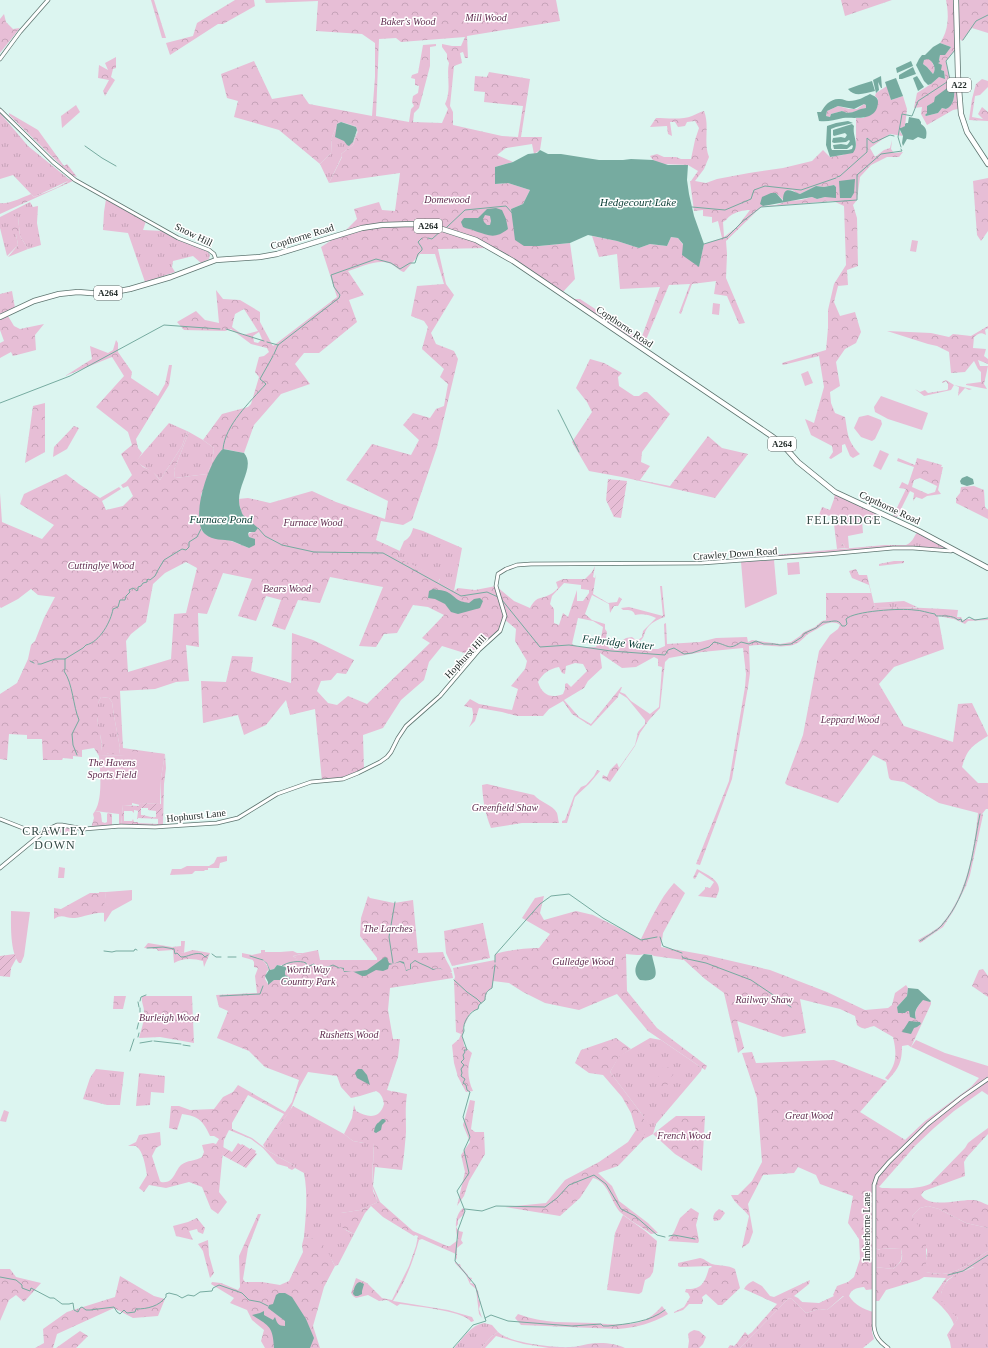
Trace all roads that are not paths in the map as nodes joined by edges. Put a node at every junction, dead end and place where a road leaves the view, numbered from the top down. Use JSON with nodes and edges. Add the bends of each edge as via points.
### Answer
{"nodes":[{"id":1,"x":48,"y":0,"type":"edge"},
{"id":2,"x":956,"y":0,"type":"edge"},
{"id":3,"x":0,"y":59,"type":"edge"},
{"id":4,"x":0,"y":110,"type":"edge"},
{"id":5,"x":988,"y":164,"type":"edge"},
{"id":6,"x":216,"y":260,"type":"junction"},
{"id":7,"x":0,"y":318,"type":"edge"},
{"id":8,"x":953,"y":550,"type":"junction"},
{"id":9,"x":516,"y":565,"type":"joint"},
{"id":10,"x":988,"y":568,"type":"edge"},
{"id":11,"x":391,"y":752,"type":"joint"},
{"id":12,"x":0,"y":819,"type":"edge"},
{"id":13,"x":39,"y":836,"type":"junction"},
{"id":14,"x":0,"y":868,"type":"edge"},
{"id":15,"x":988,"y":1079,"type":"edge"},
{"id":16,"x":888,"y":1348,"type":"edge"}],
"edges":[{"from":1,"to":3,"type":"street"},
{"from":2,"to":5,"type":"highway","number":"A22","via":[[961,114],[971,139]]},
{"from":4,"to":6,"type":"street","name":"Snow Hill","via":[[52,162],[75,180],[178,238],[209,250]]},
{"from":6,"to":7,"type":"highway","name":"Snow Hill","number":"A264","via":[[130,289],[103,294],[67,293],[44,298]]},
{"from":6,"to":8,"type":"highway","name":"Copthorne Road","number":"A264","via":[[268,256],[362,228],[382,225],[413,224],[439,228],[476,240],[513,261],[782,444],[798,462],[831,489]]},
{"from":8,"to":9,"type":"street","name":"Crawley Down Road","via":[[951,552],[893,548],[689,564]]},
{"from":8,"to":10,"type":"highway","name":"Copthorne Road","number":"A264"},
{"from":9,"to":11,"type":"street","name":"Hophurst Hill","via":[[498,574],[496,586],[504,616],[500,631],[479,650],[440,696],[406,726]]},
{"from":11,"to":13,"type":"street","name":"Hophurst Lane","via":[[380,762],[347,778],[311,782],[277,794],[238,818],[217,823],[155,827],[84,828],[62,824],[52,826]]},
{"from":12,"to":13,"type":"street"},
{"from":13,"to":14,"type":"street","name":"Hophurst Lane"},
{"from":15,"to":16,"type":"street","name":"Imberhorne Lane","via":[[928,1124],[877,1176],[874,1185],[874,1326],[876,1336]]}]}
